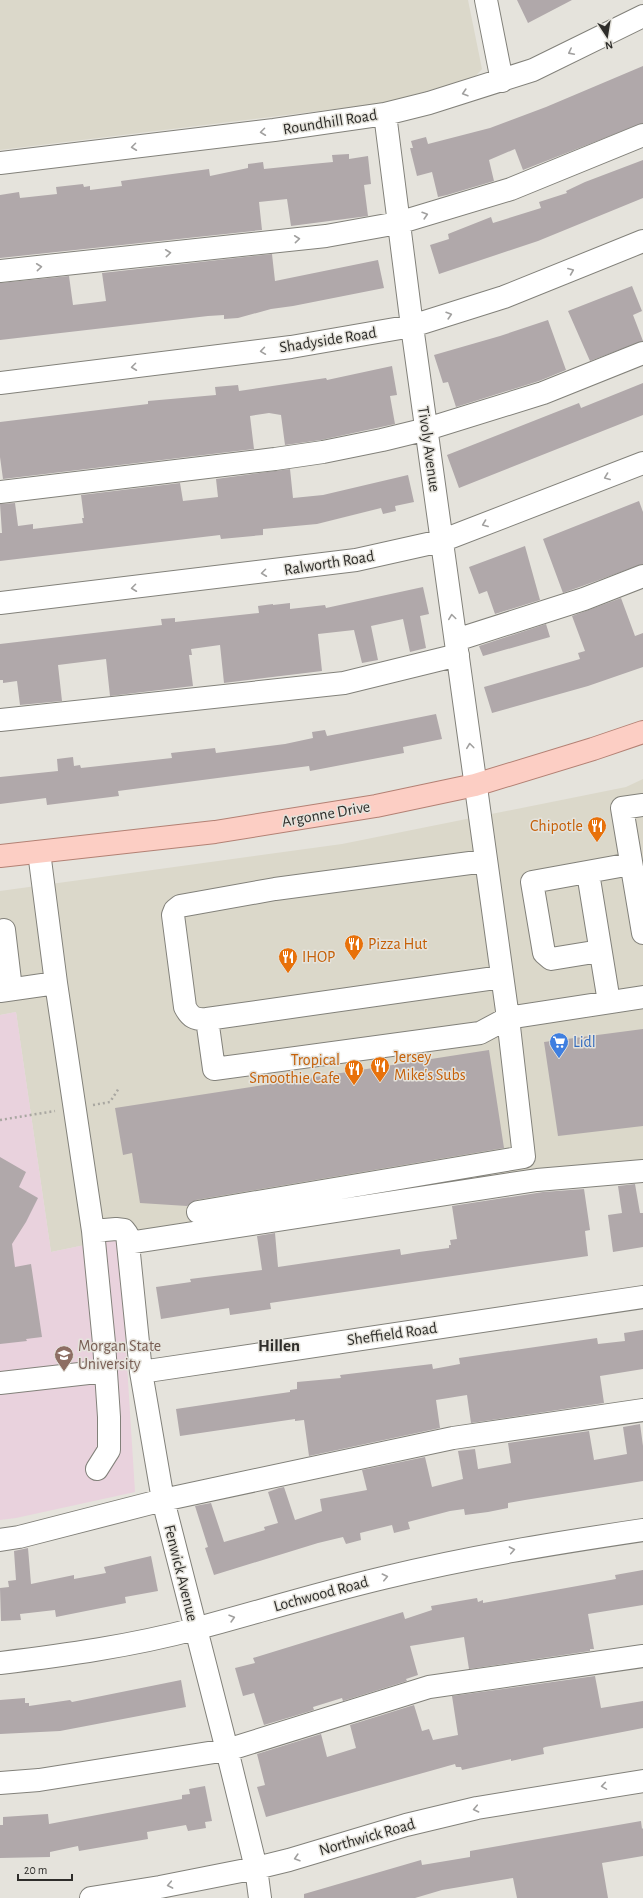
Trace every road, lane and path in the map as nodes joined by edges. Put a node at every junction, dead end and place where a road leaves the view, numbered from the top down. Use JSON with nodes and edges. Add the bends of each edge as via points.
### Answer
{"nodes":[{"id":1,"x":486,"y":0,"type":"edge"},
{"id":2,"x":643,"y":16,"type":"edge"},
{"id":3,"x":502,"y":81,"type":"junction"},
{"id":4,"x":385,"y":114,"type":"junction"},
{"id":5,"x":643,"y":134,"type":"edge"},
{"id":6,"x":0,"y":163,"type":"edge"},
{"id":7,"x":398,"y":223,"type":"junction"},
{"id":8,"x":643,"y":241,"type":"edge"},
{"id":9,"x":0,"y":271,"type":"edge"},
{"id":10,"x":412,"y":326,"type":"junction"},
{"id":11,"x":643,"y":353,"type":"edge"},
{"id":12,"x":0,"y":383,"type":"edge"},
{"id":13,"x":427,"y":429,"type":"junction"},
{"id":14,"x":643,"y":463,"type":"edge"},
{"id":15,"x":0,"y":492,"type":"edge"},
{"id":16,"x":442,"y":541,"type":"junction"},
{"id":17,"x":643,"y":576,"type":"edge"},
{"id":18,"x":0,"y":603,"type":"edge"},
{"id":19,"x":457,"y":648,"type":"junction"},
{"id":20,"x":0,"y":720,"type":"edge"},
{"id":21,"x":643,"y":732,"type":"edge"},
{"id":22,"x":475,"y":785,"type":"junction"},
{"id":23,"x":643,"y":805,"type":"edge"},
{"id":24,"x":39,"y":852,"type":"junction"},
{"id":25,"x":0,"y":856,"type":"edge"},
{"id":26,"x":485,"y":861,"type":"junction"},
{"id":27,"x":631,"y":864,"type":"junction"},
{"id":28,"x":588,"y":872,"type":"junction"},
{"id":29,"x":0,"y":931,"type":"edge"},
{"id":30,"x":643,"y":933,"type":"edge"},
{"id":31,"x":600,"y":951,"type":"junction"},
{"id":32,"x":502,"y":977,"type":"junction"},
{"id":33,"x":56,"y":983,"type":"junction"},
{"id":34,"x":5,"y":990,"type":"edge"},
{"id":35,"x":643,"y":997,"type":"edge"},
{"id":36,"x":609,"y":1002,"type":"junction"},
{"id":37,"x":508,"y":1018,"type":"junction"},
{"id":38,"x":206,"y":1019,"type":"junction"},
{"id":39,"x":643,"y":1171,"type":"edge"},
{"id":40,"x":198,"y":1212,"type":"dead end"},
{"id":41,"x":93,"y":1232,"type":"junction"},
{"id":42,"x":128,"y":1243,"type":"junction"},
{"id":43,"x":643,"y":1297,"type":"edge"},
{"id":44,"x":106,"y":1371,"type":"junction"},
{"id":45,"x":141,"y":1372,"type":"junction"},
{"id":46,"x":0,"y":1383,"type":"edge"},
{"id":47,"x":643,"y":1410,"type":"edge"},
{"id":48,"x":97,"y":1469,"type":"dead end"},
{"id":49,"x":163,"y":1500,"type":"junction"},
{"id":50,"x":643,"y":1530,"type":"edge"},
{"id":51,"x":0,"y":1540,"type":"edge"},
{"id":52,"x":195,"y":1629,"type":"junction"},
{"id":53,"x":643,"y":1656,"type":"edge"},
{"id":54,"x":0,"y":1663,"type":"edge"},
{"id":55,"x":227,"y":1750,"type":"junction"},
{"id":56,"x":643,"y":1780,"type":"edge"},
{"id":57,"x":0,"y":1783,"type":"edge"},
{"id":58,"x":256,"y":1868,"type":"junction"},
{"id":59,"x":91,"y":1898,"type":"edge"},
{"id":60,"x":260,"y":1898,"type":"edge"}],
"edges":[{"from":1,"to":3,"type":"street"},
{"from":2,"to":3,"type":"street","name":"Roundhill Road","one_way":true,"via":[[540,67]]},
{"from":3,"to":4,"type":"street","name":"Roundhill Road","one_way":true},
{"from":4,"to":6,"type":"street","name":"Roundhill Road","one_way":true},
{"from":4,"to":7,"type":"street","name":"Tivoly Avenue"},
{"from":7,"to":5,"type":"street","one_way":true,"via":[[511,189]]},
{"from":9,"to":7,"type":"street","one_way":true,"via":[[326,236]]},
{"from":7,"to":10,"type":"street","name":"Tivoly Avenue"},
{"from":10,"to":8,"type":"street","name":"Shadyside Road","one_way":true,"via":[[504,297]]},
{"from":10,"to":12,"type":"street","name":"Shadyside Road","one_way":true,"via":[[291,347]]},
{"from":10,"to":13,"type":"street","name":"Tivoly Avenue"},
{"from":11,"to":13,"type":"street","via":[[544,393]]},
{"from":13,"to":15,"type":"street","via":[[303,455]]},
{"from":13,"to":16,"type":"street","name":"Tivoly Avenue"},
{"from":14,"to":16,"type":"street","name":"Ralworth Road","one_way":true},
{"from":16,"to":18,"type":"street","name":"Ralworth Road","one_way":true,"via":[[356,560],[299,568]]},
{"from":19,"to":16,"type":"street","name":"Tivoly Avenue","one_way":true},
{"from":17,"to":19,"type":"street"},
{"from":19,"to":20,"type":"street","via":[[344,683]]},
{"from":22,"to":19,"type":"street","name":"Tivoly Avenue","one_way":true},
{"from":21,"to":22,"type":"main road","name":"Argonne Drive"},
{"from":22,"to":24,"type":"main road","name":"Argonne Drive","via":[[277,823]]},
{"from":22,"to":26,"type":"street","name":"Tivoly Avenue"},
{"from":23,"to":27,"type":"street","via":[[622,808]]},
{"from":24,"to":25,"type":"main road","name":"Argonne Drive"},
{"from":24,"to":33,"type":"street"},
{"from":26,"to":32,"type":"street","name":"Tivoly Avenue"},
{"from":26,"to":38,"type":"street","via":[[275,889],[180,906],[173,915],[185,1007],[189,1015],[197,1020]]},
{"from":27,"to":28,"type":"street"},
{"from":27,"to":30,"type":"street"},
{"from":28,"to":31,"type":"street"},
{"from":28,"to":31,"type":"street","via":[[532,882],[544,953],[552,959]]},
{"from":29,"to":34,"type":"street","via":[[4,930]]},
{"from":31,"to":36,"type":"street"},
{"from":32,"to":37,"type":"street","name":"Tivoly Avenue"},
{"from":32,"to":38,"type":"street"},
{"from":33,"to":34,"type":"street"},
{"from":33,"to":41,"type":"street"},
{"from":35,"to":36,"type":"street"},
{"from":36,"to":37,"type":"street"},
{"from":37,"to":38,"type":"street","via":[[480,1033],[214,1070]]},
{"from":37,"to":40,"type":"street","name":"Tivoly Avenue","via":[[524,1157]]},
{"from":39,"to":42,"type":"street","via":[[537,1180]]},
{"from":41,"to":42,"type":"street","via":[[116,1228],[124,1230]]},
{"from":41,"to":44,"type":"street"},
{"from":42,"to":45,"type":"street","name":"Fenwick Avenue"},
{"from":43,"to":45,"type":"street","name":"Sheffield Road"},
{"from":44,"to":46,"type":"street"},
{"from":44,"to":48,"type":"street","via":[[109,1450]]},
{"from":45,"to":49,"type":"street","name":"Fenwick Avenue"},
{"from":47,"to":49,"type":"street","via":[[453,1438]]},
{"from":49,"to":51,"type":"street"},
{"from":49,"to":52,"type":"street","name":"Fenwick Avenue"},
{"from":52,"to":50,"type":"street","name":"Lochwood Road","one_way":true,"via":[[304,1598],[447,1563],[519,1548]]},
{"from":52,"to":54,"type":"street","name":"Lochwood Road","via":[[63,1656]]},
{"from":52,"to":55,"type":"street","name":"Fenwick Avenue"},
{"from":53,"to":55,"type":"street","via":[[429,1687]]},
{"from":55,"to":57,"type":"street","via":[[39,1780]]},
{"from":55,"to":58,"type":"street","name":"Fenwick Avenue"},
{"from":56,"to":58,"type":"street","name":"Northwick Road","one_way":true,"via":[[477,1808],[406,1825]]},
{"from":58,"to":59,"type":"street","name":"Northwick Road","one_way":true,"via":[[160,1888]]},
{"from":58,"to":60,"type":"street","name":"Fenwick Avenue"}]}
